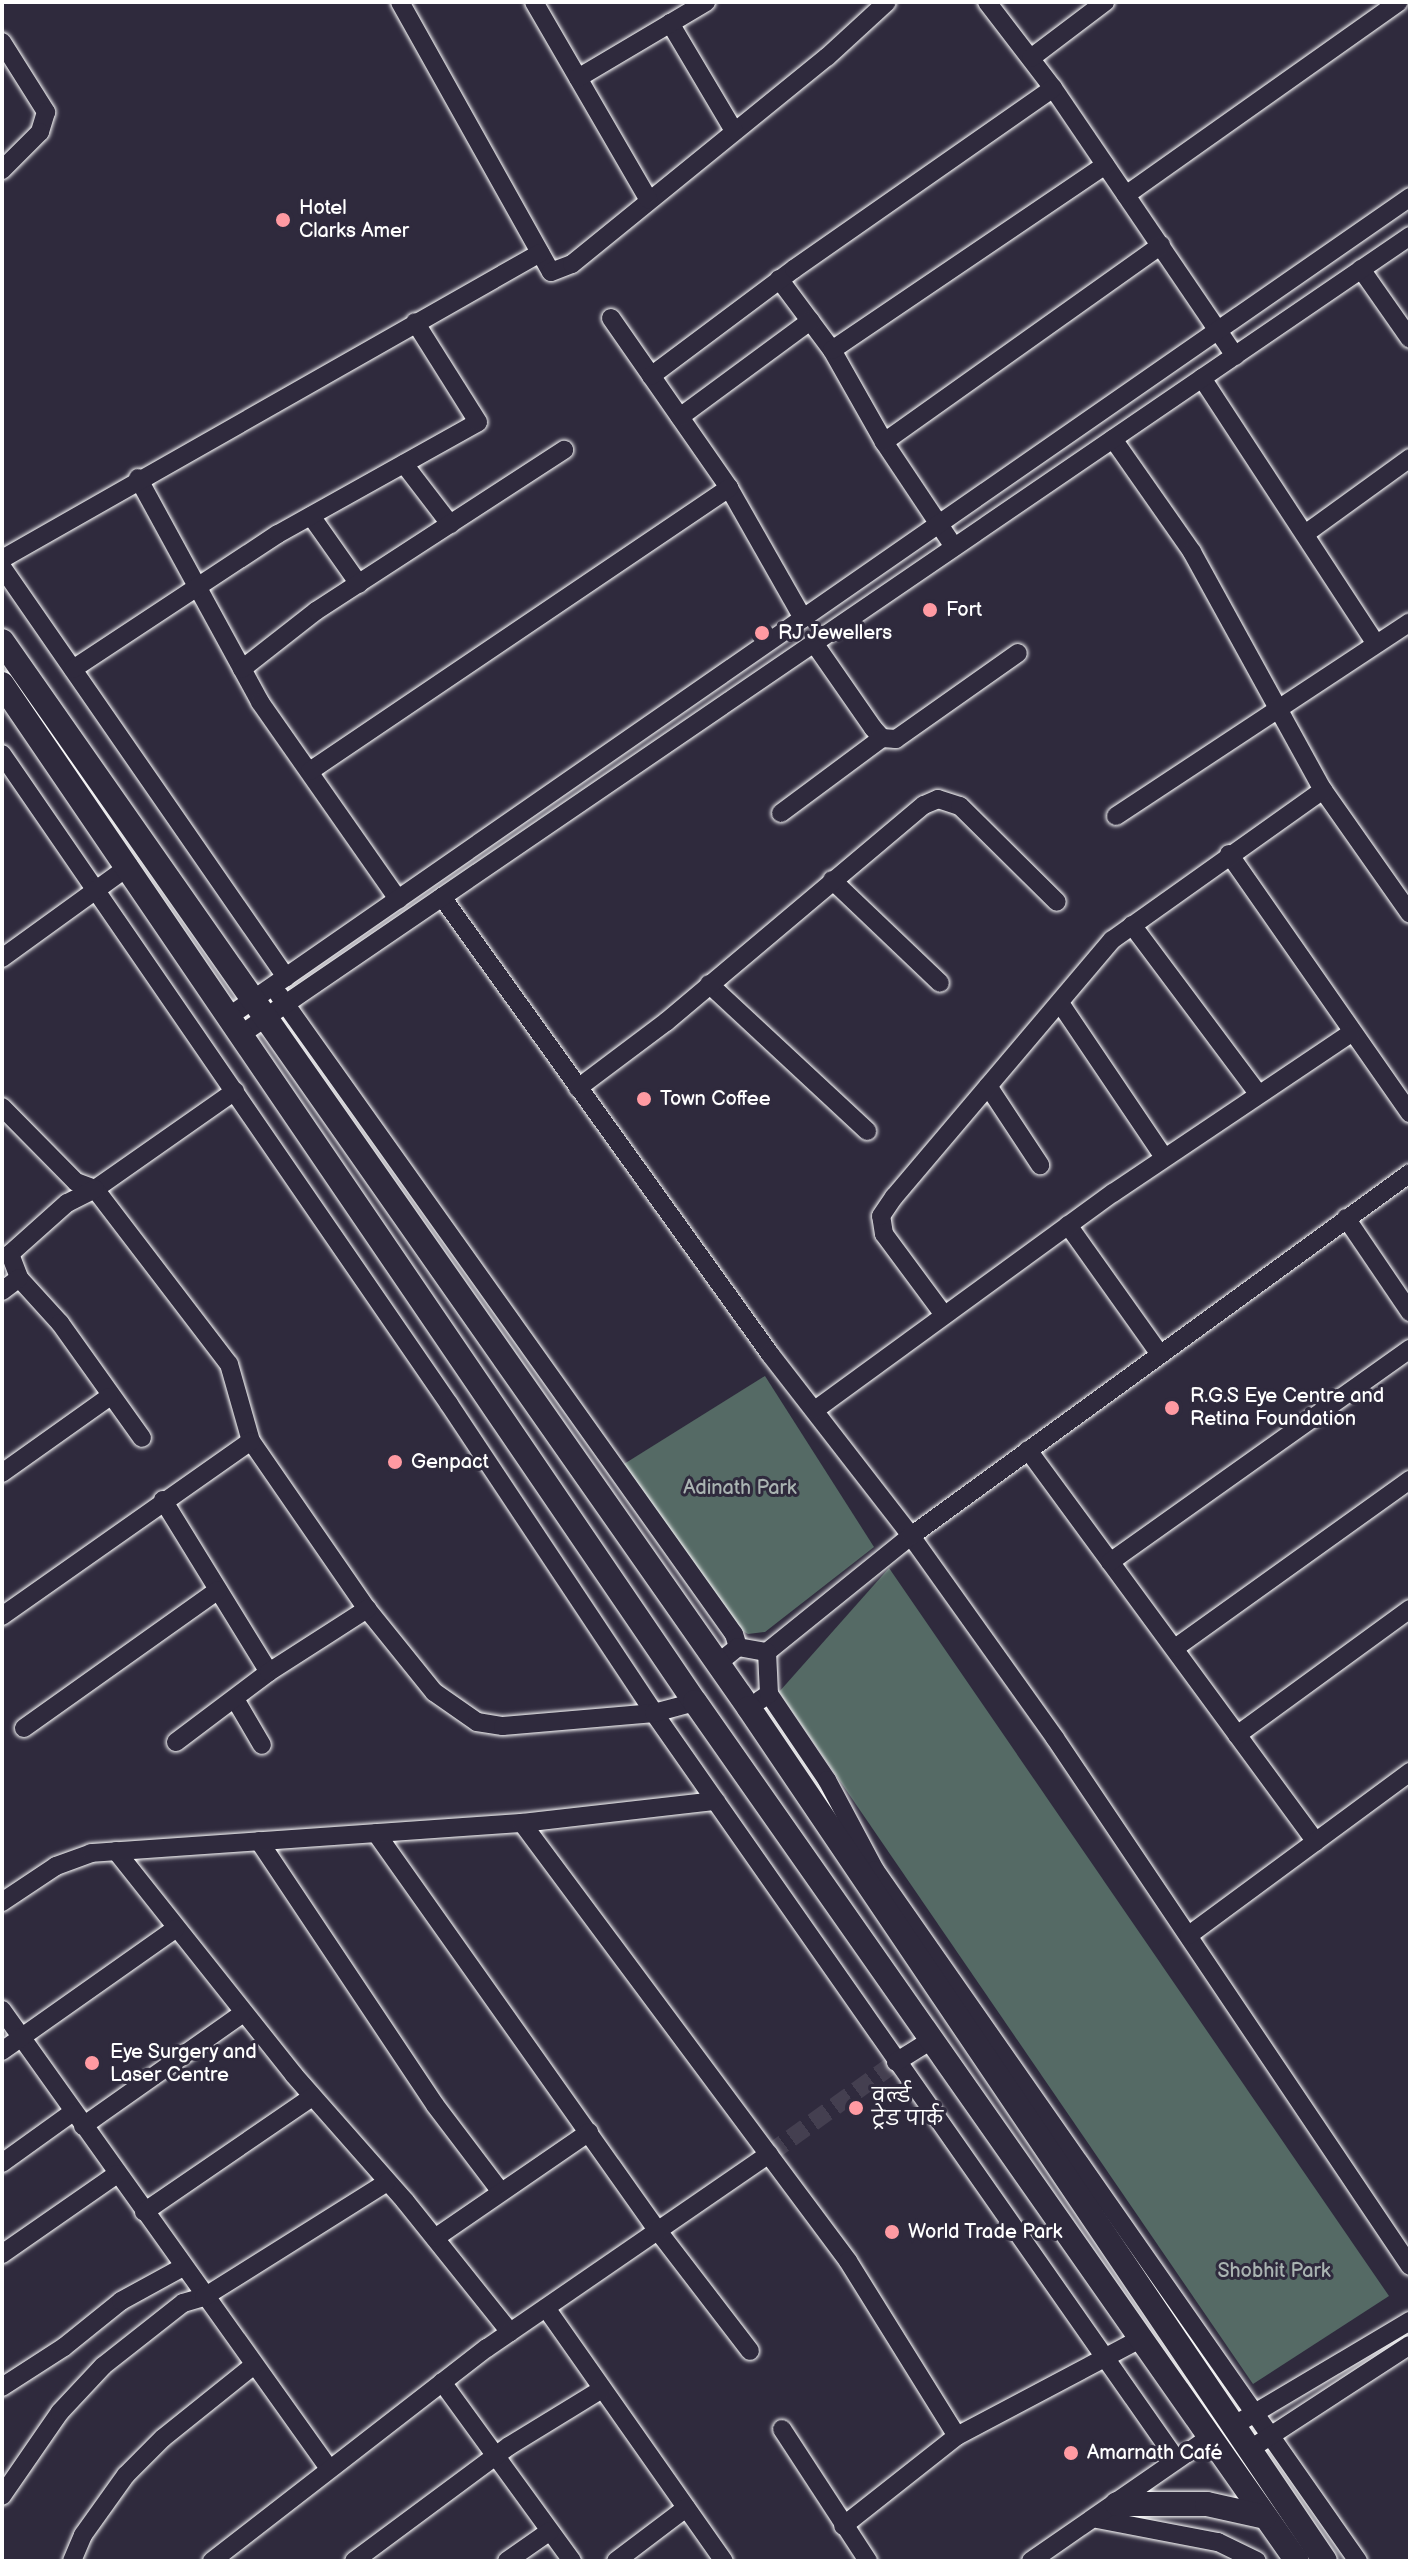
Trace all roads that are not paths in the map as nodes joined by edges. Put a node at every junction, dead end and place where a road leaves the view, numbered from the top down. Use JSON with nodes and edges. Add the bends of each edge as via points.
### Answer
{"nodes":[{"id":1,"x":534,"y":2,"type":"edge"},
{"id":2,"x":706,"y":2,"type":"edge"},
{"id":3,"x":887,"y":2,"type":"edge"},
{"id":4,"x":987,"y":2,"type":"edge"},
{"id":5,"x":1105,"y":2,"type":"edge"},
{"id":6,"x":1401,"y":2,"type":"edge"},
{"id":7,"x":407,"y":5,"type":"edge"},
{"id":8,"x":1410,"y":12,"type":"edge"},
{"id":9,"x":670,"y":23,"type":"junction"},
{"id":10,"x":2,"y":42,"type":"edge"},
{"id":11,"x":1031,"y":58,"type":"junction"},
{"id":12,"x":578,"y":78,"type":"junction"},
{"id":13,"x":1053,"y":88,"type":"junction"},
{"id":14,"x":734,"y":131,"type":"junction"},
{"id":15,"x":1105,"y":165,"type":"junction"},
{"id":16,"x":2,"y":170,"type":"edge"},
{"id":17,"x":1126,"y":195,"type":"junction"},
{"id":18,"x":1410,"y":197,"type":"edge"},
{"id":19,"x":648,"y":199,"type":"junction"},
{"id":20,"x":1410,"y":236,"type":"edge"},
{"id":21,"x":1161,"y":245,"type":"junction"},
{"id":22,"x":540,"y":253,"type":"junction"},
{"id":23,"x":1361,"y":269,"type":"junction"},
{"id":24,"x":779,"y":279,"type":"junction"},
{"id":25,"x":611,"y":318,"type":"dead end"},
{"id":26,"x":810,"y":321,"type":"junction"},
{"id":27,"x":415,"y":322,"type":"junction"},
{"id":28,"x":1218,"y":331,"type":"junction"},
{"id":29,"x":1410,"y":339,"type":"edge"},
{"id":30,"x":832,"y":350,"type":"junction"},
{"id":31,"x":1235,"y":356,"type":"junction"},
{"id":32,"x":651,"y":376,"type":"junction"},
{"id":33,"x":1202,"y":378,"type":"junction"},
{"id":34,"x":680,"y":417,"type":"junction"},
{"id":35,"x":1113,"y":439,"type":"junction"},
{"id":36,"x":884,"y":442,"type":"junction"},
{"id":37,"x":564,"y":450,"type":"dead end"},
{"id":38,"x":1410,"y":458,"type":"edge"},
{"id":39,"x":404,"y":464,"type":"junction"},
{"id":40,"x":138,"y":478,"type":"junction"},
{"id":41,"x":729,"y":488,"type":"junction"},
{"id":42,"x":311,"y":516,"type":"junction"},
{"id":43,"x":450,"y":524,"type":"junction"},
{"id":44,"x":939,"y":524,"type":"junction"},
{"id":45,"x":1305,"y":534,"type":"junction"},
{"id":46,"x":954,"y":547,"type":"junction"},
{"id":47,"x":2,"y":559,"type":"edge"},
{"id":48,"x":2,"y":567,"type":"edge"},
{"id":49,"x":359,"y":584,"type":"junction"},
{"id":50,"x":193,"y":587,"type":"junction"},
{"id":51,"x":803,"y":618,"type":"junction"},
{"id":52,"x":1407,"y":632,"type":"edge"},
{"id":53,"x":2,"y":641,"type":"edge"},
{"id":54,"x":1375,"y":642,"type":"junction"},
{"id":55,"x":814,"y":643,"type":"junction"},
{"id":56,"x":1018,"y":653,"type":"dead end"},
{"id":57,"x":73,"y":669,"type":"junction"},
{"id":58,"x":242,"y":669,"type":"junction"},
{"id":59,"x":2,"y":684,"type":"edge"},
{"id":60,"x":1276,"y":707,"type":"junction"},
{"id":61,"x":882,"y":738,"type":"junction"},
{"id":62,"x":2,"y":754,"type":"edge"},
{"id":63,"x":310,"y":771,"type":"junction"},
{"id":64,"x":1323,"y":790,"type":"junction"},
{"id":65,"x":781,"y":813,"type":"dead end"},
{"id":66,"x":1116,"y":816,"type":"dead end"},
{"id":67,"x":1229,"y":854,"type":"junction"},
{"id":68,"x":129,"y":866,"type":"junction"},
{"id":69,"x":832,"y":880,"type":"junction"},
{"id":70,"x":97,"y":890,"type":"junction"},
{"id":71,"x":442,"y":897,"type":"junction"},
{"id":72,"x":398,"y":899,"type":"junction"},
{"id":73,"x":1057,"y":902,"type":"dead end"},
{"id":74,"x":1407,"y":903,"type":"edge"},
{"id":75,"x":1132,"y":925,"type":"junction"},
{"id":76,"x":2,"y":958,"type":"edge"},
{"id":77,"x":940,"y":983,"type":"dead end"},
{"id":78,"x":709,"y":984,"type":"junction"},
{"id":79,"x":273,"y":997,"type":"junction"},
{"id":80,"x":1060,"y":1003,"type":"junction"},
{"id":81,"x":237,"y":1024,"type":"junction"},
{"id":82,"x":1350,"y":1034,"type":"junction"},
{"id":83,"x":988,"y":1086,"type":"junction"},
{"id":84,"x":578,"y":1088,"type":"junction"},
{"id":85,"x":235,"y":1091,"type":"junction"},
{"id":86,"x":1257,"y":1092,"type":"junction"},
{"id":87,"x":2,"y":1107,"type":"edge"},
{"id":88,"x":1410,"y":1113,"type":"edge"},
{"id":89,"x":867,"y":1131,"type":"dead end"},
{"id":90,"x":1164,"y":1157,"type":"junction"},
{"id":91,"x":1040,"y":1165,"type":"dead end"},
{"id":92,"x":1410,"y":1173,"type":"edge"},
{"id":93,"x":95,"y":1189,"type":"junction"},
{"id":94,"x":1346,"y":1218,"type":"junction"},
{"id":95,"x":1068,"y":1225,"type":"junction"},
{"id":96,"x":19,"y":1278,"type":"junction"},
{"id":97,"x":2,"y":1291,"type":"edge"},
{"id":98,"x":1410,"y":1312,"type":"edge"},
{"id":99,"x":944,"y":1315,"type":"junction"},
{"id":100,"x":1410,"y":1349,"type":"edge"},
{"id":101,"x":1159,"y":1353,"type":"junction"},
{"id":102,"x":109,"y":1397,"type":"junction"},
{"id":103,"x":815,"y":1410,"type":"junction"},
{"id":104,"x":142,"y":1438,"type":"dead end"},
{"id":105,"x":251,"y":1441,"type":"junction"},
{"id":106,"x":1028,"y":1450,"type":"junction"},
{"id":107,"x":2,"y":1473,"type":"edge"},
{"id":108,"x":1410,"y":1480,"type":"edge"},
{"id":109,"x":163,"y":1500,"type":"junction"},
{"id":110,"x":911,"y":1536,"type":"junction"},
{"id":111,"x":1110,"y":1562,"type":"junction"},
{"id":112,"x":218,"y":1590,"type":"junction"},
{"id":113,"x":367,"y":1609,"type":"junction"},
{"id":114,"x":1410,"y":1609,"type":"edge"},
{"id":115,"x":2,"y":1616,"type":"edge"},
{"id":116,"x":738,"y":1647,"type":"junction"},
{"id":117,"x":1175,"y":1648,"type":"junction"},
{"id":118,"x":767,"y":1652,"type":"junction"},
{"id":119,"x":717,"y":1664,"type":"junction"},
{"id":120,"x":269,"y":1672,"type":"junction"},
{"id":121,"x":235,"y":1699,"type":"junction"},
{"id":122,"x":759,"y":1701,"type":"junction"},
{"id":123,"x":695,"y":1702,"type":"junction"},
{"id":124,"x":654,"y":1713,"type":"junction"},
{"id":125,"x":24,"y":1728,"type":"dead end"},
{"id":126,"x":1237,"y":1735,"type":"junction"},
{"id":127,"x":176,"y":1742,"type":"dead end"},
{"id":128,"x":262,"y":1745,"type":"dead end"},
{"id":129,"x":1410,"y":1772,"type":"edge"},
{"id":130,"x":716,"y":1801,"type":"junction"},
{"id":131,"x":833,"y":1819,"type":"junction"},
{"id":132,"x":522,"y":1823,"type":"junction"},
{"id":133,"x":376,"y":1833,"type":"junction"},
{"id":134,"x":259,"y":1841,"type":"junction"},
{"id":135,"x":1316,"y":1842,"type":"junction"},
{"id":136,"x":116,"y":1851,"type":"junction"},
{"id":137,"x":2,"y":1902,"type":"edge"},
{"id":138,"x":175,"y":1929,"type":"junction"},
{"id":139,"x":1189,"y":1935,"type":"junction"},
{"id":140,"x":2,"y":2010,"type":"edge"},
{"id":141,"x":243,"y":2013,"type":"junction"},
{"id":142,"x":21,"y":2038,"type":"junction"},
{"id":143,"x":933,"y":2039,"type":"junction"},
{"id":144,"x":2,"y":2051,"type":"edge"},
{"id":145,"x":896,"y":2062,"type":"junction"},
{"id":146,"x":312,"y":2097,"type":"junction"},
{"id":147,"x":78,"y":2119,"type":"junction"},
{"id":148,"x":589,"y":2132,"type":"junction"},
{"id":149,"x":769,"y":2154,"type":"junction"},
{"id":150,"x":2,"y":2163,"type":"edge"},
{"id":151,"x":117,"y":2174,"type":"junction"},
{"id":152,"x":386,"y":2183,"type":"junction"},
{"id":153,"x":501,"y":2192,"type":"junction"},
{"id":154,"x":144,"y":2212,"type":"junction"},
{"id":155,"x":658,"y":2231,"type":"junction"},
{"id":156,"x":435,"y":2238,"type":"junction"},
{"id":157,"x":2,"y":2254,"type":"edge"},
{"id":158,"x":1410,"y":2266,"type":"edge"},
{"id":159,"x":183,"y":2267,"type":"junction"},
{"id":160,"x":204,"y":2297,"type":"junction"},
{"id":161,"x":546,"y":2308,"type":"junction"},
{"id":162,"x":1410,"y":2321,"type":"edge"},
{"id":163,"x":510,"y":2332,"type":"junction"},
{"id":164,"x":1138,"y":2340,"type":"junction"},
{"id":165,"x":1410,"y":2345,"type":"edge"},
{"id":166,"x":750,"y":2351,"type":"dead end"},
{"id":167,"x":1103,"y":2362,"type":"junction"},
{"id":168,"x":254,"y":2365,"type":"junction"},
{"id":169,"x":442,"y":2382,"type":"junction"},
{"id":170,"x":2,"y":2387,"type":"edge"},
{"id":171,"x":602,"y":2389,"type":"junction"},
{"id":172,"x":1243,"y":2420,"type":"junction"},
{"id":173,"x":782,"y":2429,"type":"dead end"},
{"id":174,"x":957,"y":2436,"type":"junction"},
{"id":175,"x":1207,"y":2439,"type":"junction"},
{"id":176,"x":1259,"y":2445,"type":"junction"},
{"id":177,"x":495,"y":2456,"type":"junction"},
{"id":178,"x":1176,"y":2459,"type":"junction"},
{"id":179,"x":328,"y":2467,"type":"junction"},
{"id":180,"x":2,"y":2496,"type":"edge"},
{"id":181,"x":1117,"y":2504,"type":"junction"},
{"id":182,"x":686,"y":2508,"type":"junction"},
{"id":183,"x":1265,"y":2517,"type":"junction"},
{"id":184,"x":1097,"y":2519,"type":"junction"},
{"id":185,"x":843,"y":2526,"type":"junction"},
{"id":186,"x":550,"y":2531,"type":"junction"},
{"id":187,"x":72,"y":2561,"type":"edge"},
{"id":188,"x":212,"y":2561,"type":"edge"},
{"id":189,"x":354,"y":2561,"type":"edge"},
{"id":190,"x":507,"y":2561,"type":"edge"},
{"id":191,"x":572,"y":2561,"type":"edge"},
{"id":192,"x":616,"y":2561,"type":"edge"},
{"id":193,"x":724,"y":2561,"type":"edge"},
{"id":194,"x":868,"y":2561,"type":"edge"},
{"id":195,"x":1031,"y":2561,"type":"edge"},
{"id":196,"x":1257,"y":2561,"type":"edge"},
{"id":197,"x":1297,"y":2561,"type":"edge"},
{"id":198,"x":1325,"y":2561,"type":"edge"},
{"id":199,"x":1358,"y":2561,"type":"edge"}],
"edges":[{"from":1,"to":12,"type":"street"},
{"from":2,"to":9,"type":"street"},
{"from":3,"to":14,"type":"street"},
{"from":4,"to":11,"type":"street"},
{"from":5,"to":11,"type":"street"},
{"from":6,"to":8,"type":"street"},
{"from":6,"to":17,"type":"street"},
{"from":7,"to":22,"type":"street"},
{"from":9,"to":12,"type":"street"},
{"from":9,"to":14,"type":"street"},
{"from":10,"to":16,"type":"street","via":[[46,112],[40,132]]},
{"from":11,"to":13,"type":"street"},
{"from":12,"to":19,"type":"street"},
{"from":13,"to":15,"type":"street"},
{"from":13,"to":24,"type":"street"},
{"from":14,"to":19,"type":"street"},
{"from":15,"to":17,"type":"street"},
{"from":15,"to":30,"type":"street"},
{"from":17,"to":21,"type":"street"},
{"from":18,"to":28,"type":"street"},
{"from":19,"to":22,"type":"street","via":[[572,264],[551,272]]},
{"from":20,"to":23,"type":"street"},
{"from":21,"to":28,"type":"street"},
{"from":21,"to":36,"type":"street"},
{"from":22,"to":27,"type":"street"},
{"from":23,"to":29,"type":"street"},
{"from":23,"to":31,"type":"street"},
{"from":24,"to":26,"type":"street"},
{"from":24,"to":32,"type":"street"},
{"from":25,"to":32,"type":"street"},
{"from":26,"to":30,"type":"street"},
{"from":26,"to":34,"type":"street"},
{"from":27,"to":39,"type":"street","via":[[478,422]]},
{"from":27,"to":40,"type":"street"},
{"from":28,"to":31,"type":"street"},
{"from":28,"to":44,"type":"street"},
{"from":30,"to":36,"type":"street"},
{"from":31,"to":33,"type":"street"},
{"from":32,"to":34,"type":"street"},
{"from":33,"to":35,"type":"street"},
{"from":33,"to":45,"type":"street"},
{"from":34,"to":41,"type":"street"},
{"from":35,"to":46,"type":"street"},
{"from":35,"to":60,"type":"street","via":[[1192,552]]},
{"from":36,"to":44,"type":"street"},
{"from":37,"to":43,"type":"street"},
{"from":38,"to":45,"type":"street"},
{"from":39,"to":42,"type":"street"},
{"from":39,"to":43,"type":"street"},
{"from":40,"to":47,"type":"street"},
{"from":40,"to":50,"type":"street"},
{"from":41,"to":51,"type":"street"},
{"from":41,"to":63,"type":"street"},
{"from":42,"to":49,"type":"street"},
{"from":42,"to":50,"type":"street"},
{"from":43,"to":49,"type":"street"},
{"from":44,"to":46,"type":"street"},
{"from":44,"to":51,"type":"street"},
{"from":45,"to":54,"type":"street"},
{"from":46,"to":55,"type":"street"},
{"from":48,"to":57,"type":"street"},
{"from":49,"to":58,"type":"street"},
{"from":50,"to":57,"type":"street"},
{"from":50,"to":58,"type":"street"},
{"from":51,"to":72,"type":"street"},
{"from":52,"to":54,"type":"street"},
{"from":53,"to":79,"type":"main road"},
{"from":54,"to":60,"type":"street"},
{"from":55,"to":61,"type":"street"},
{"from":55,"to":71,"type":"street"},
{"from":56,"to":61,"type":"street","via":[[922,724],[896,739]]},
{"from":57,"to":79,"type":"street"},
{"from":58,"to":63,"type":"street"},
{"from":59,"to":68,"type":"main road"},
{"from":60,"to":64,"type":"street"},
{"from":60,"to":66,"type":"street"},
{"from":61,"to":65,"type":"street"},
{"from":62,"to":70,"type":"street"},
{"from":63,"to":72,"type":"street"},
{"from":64,"to":67,"type":"street"},
{"from":64,"to":74,"type":"street"},
{"from":67,"to":75,"type":"street"},
{"from":67,"to":82,"type":"street"},
{"from":68,"to":70,"type":"street"},
{"from":68,"to":81,"type":"main road"},
{"from":69,"to":73,"type":"street","via":[[938,799],[960,806]]},
{"from":69,"to":77,"type":"street"},
{"from":69,"to":78,"type":"street"},
{"from":70,"to":76,"type":"street"},
{"from":70,"to":85,"type":"street"},
{"from":71,"to":79,"type":"street"},
{"from":71,"to":84,"type":"street"},
{"from":72,"to":79,"type":"street"},
{"from":75,"to":80,"type":"street"},
{"from":75,"to":86,"type":"street"},
{"from":78,"to":84,"type":"street"},
{"from":78,"to":89,"type":"street"},
{"from":79,"to":81,"type":"street"},
{"from":79,"to":116,"type":"street","via":[[734,1634]]},
{"from":79,"to":119,"type":"main road"},
{"from":80,"to":83,"type":"street"},
{"from":80,"to":90,"type":"street"},
{"from":81,"to":123,"type":"main road"},
{"from":82,"to":86,"type":"street"},
{"from":82,"to":88,"type":"street","via":[[1368,1046]]},
{"from":83,"to":91,"type":"street"},
{"from":83,"to":99,"type":"street","via":[[881,1216],[884,1234]]},
{"from":84,"to":103,"type":"street"},
{"from":85,"to":93,"type":"street"},
{"from":85,"to":124,"type":"street"},
{"from":86,"to":90,"type":"street"},
{"from":87,"to":93,"type":"street","via":[[76,1182]]},
{"from":90,"to":95,"type":"street"},
{"from":92,"to":94,"type":"street"},
{"from":93,"to":96,"type":"street","via":[[27,1235],[10,1254]]},
{"from":93,"to":105,"type":"street","via":[[229,1364]]},
{"from":94,"to":98,"type":"street"},
{"from":94,"to":101,"type":"street"},
{"from":95,"to":99,"type":"street"},
{"from":95,"to":101,"type":"street"},
{"from":96,"to":97,"type":"street"},
{"from":96,"to":102,"type":"street","via":[[60,1323]]},
{"from":99,"to":103,"type":"street"},
{"from":100,"to":111,"type":"street"},
{"from":101,"to":106,"type":"street"},
{"from":102,"to":104,"type":"street"},
{"from":102,"to":107,"type":"street"},
{"from":103,"to":110,"type":"street"},
{"from":105,"to":109,"type":"street"},
{"from":105,"to":113,"type":"street"},
{"from":106,"to":110,"type":"street"},
{"from":106,"to":111,"type":"street"},
{"from":108,"to":117,"type":"street"},
{"from":109,"to":112,"type":"street"},
{"from":109,"to":115,"type":"street"},
{"from":110,"to":118,"type":"street"},
{"from":110,"to":139,"type":"street"},
{"from":111,"to":117,"type":"street"},
{"from":112,"to":120,"type":"street"},
{"from":112,"to":125,"type":"street"},
{"from":113,"to":120,"type":"street"},
{"from":113,"to":124,"type":"street","via":[[434,1692],[477,1722],[503,1726]]},
{"from":114,"to":126,"type":"street"},
{"from":116,"to":118,"type":"street"},
{"from":116,"to":119,"type":"street"},
{"from":117,"to":126,"type":"street"},
{"from":118,"to":122,"type":"street"},
{"from":119,"to":122,"type":"main road"},
{"from":120,"to":121,"type":"street"},
{"from":121,"to":127,"type":"street"},
{"from":121,"to":128,"type":"street"},
{"from":122,"to":131,"type":"main road"},
{"from":122,"to":131,"type":"street","via":[[784,1719],[827,1780]]},
{"from":123,"to":124,"type":"street"},
{"from":123,"to":143,"type":"main road"},
{"from":124,"to":130,"type":"street"},
{"from":126,"to":135,"type":"street"},
{"from":129,"to":135,"type":"street"},
{"from":130,"to":132,"type":"street"},
{"from":130,"to":145,"type":"street"},
{"from":131,"to":172,"type":"main road","via":[[1101,2222]]},
{"from":132,"to":133,"type":"street"},
{"from":132,"to":149,"type":"street"},
{"from":133,"to":134,"type":"street"},
{"from":133,"to":148,"type":"street"},
{"from":134,"to":136,"type":"street"},
{"from":134,"to":153,"type":"street","via":[[435,2105]]},
{"from":135,"to":139,"type":"street"},
{"from":136,"to":137,"type":"street","via":[[91,1853],[56,1866]]},
{"from":136,"to":138,"type":"street"},
{"from":138,"to":141,"type":"street"},
{"from":138,"to":142,"type":"street"},
{"from":139,"to":158,"type":"street"},
{"from":140,"to":142,"type":"street"},
{"from":141,"to":146,"type":"street"},
{"from":141,"to":147,"type":"street"},
{"from":142,"to":144,"type":"street"},
{"from":142,"to":147,"type":"street"},
{"from":143,"to":145,"type":"street"},
{"from":143,"to":164,"type":"main road"},
{"from":145,"to":167,"type":"street"},
{"from":146,"to":152,"type":"street"},
{"from":146,"to":154,"type":"street"},
{"from":147,"to":150,"type":"street"},
{"from":147,"to":151,"type":"street"},
{"from":148,"to":153,"type":"street"},
{"from":148,"to":155,"type":"street"},
{"from":149,"to":155,"type":"street"},
{"from":149,"to":174,"type":"street","via":[[848,2261]]},
{"from":151,"to":154,"type":"street"},
{"from":151,"to":157,"type":"street"},
{"from":152,"to":156,"type":"street"},
{"from":152,"to":160,"type":"street"},
{"from":153,"to":156,"type":"street"},
{"from":154,"to":159,"type":"street"},
{"from":155,"to":161,"type":"street"},
{"from":155,"to":166,"type":"street"},
{"from":156,"to":163,"type":"street"},
{"from":159,"to":160,"type":"street"},
{"from":159,"to":170,"type":"street","via":[[121,2301]]},
{"from":160,"to":168,"type":"street"},
{"from":160,"to":180,"type":"street","via":[[183,2303],[103,2366],[60,2412]]},
{"from":161,"to":163,"type":"street"},
{"from":161,"to":171,"type":"street"},
{"from":162,"to":172,"type":"street"},
{"from":163,"to":169,"type":"street"},
{"from":164,"to":167,"type":"street"},
{"from":164,"to":175,"type":"main road"},
{"from":165,"to":176,"type":"street"},
{"from":167,"to":174,"type":"street"},
{"from":167,"to":178,"type":"street"},
{"from":168,"to":179,"type":"street"},
{"from":168,"to":187,"type":"street","via":[[126,2475],[83,2535]]},
{"from":169,"to":177,"type":"street"},
{"from":169,"to":179,"type":"street"},
{"from":171,"to":177,"type":"street"},
{"from":171,"to":182,"type":"street"},
{"from":172,"to":176,"type":"main road"},
{"from":173,"to":185,"type":"street"},
{"from":174,"to":185,"type":"street"},
{"from":175,"to":178,"type":"street"},
{"from":175,"to":183,"type":"main road"},
{"from":176,"to":198,"type":"main road","via":[[1267,2475]]},
{"from":176,"to":199,"type":"street"},
{"from":177,"to":186,"type":"street"},
{"from":177,"to":189,"type":"street"},
{"from":178,"to":181,"type":"street"},
{"from":179,"to":188,"type":"street"},
{"from":181,"to":183,"type":"main road","via":[[1207,2504]]},
{"from":181,"to":184,"type":"street"},
{"from":182,"to":192,"type":"street"},
{"from":182,"to":193,"type":"street"},
{"from":183,"to":197,"type":"main road"},
{"from":184,"to":195,"type":"street"},
{"from":184,"to":196,"type":"street","via":[[1218,2542]]},
{"from":185,"to":194,"type":"street"},
{"from":186,"to":190,"type":"street"},
{"from":186,"to":191,"type":"street"}]}
